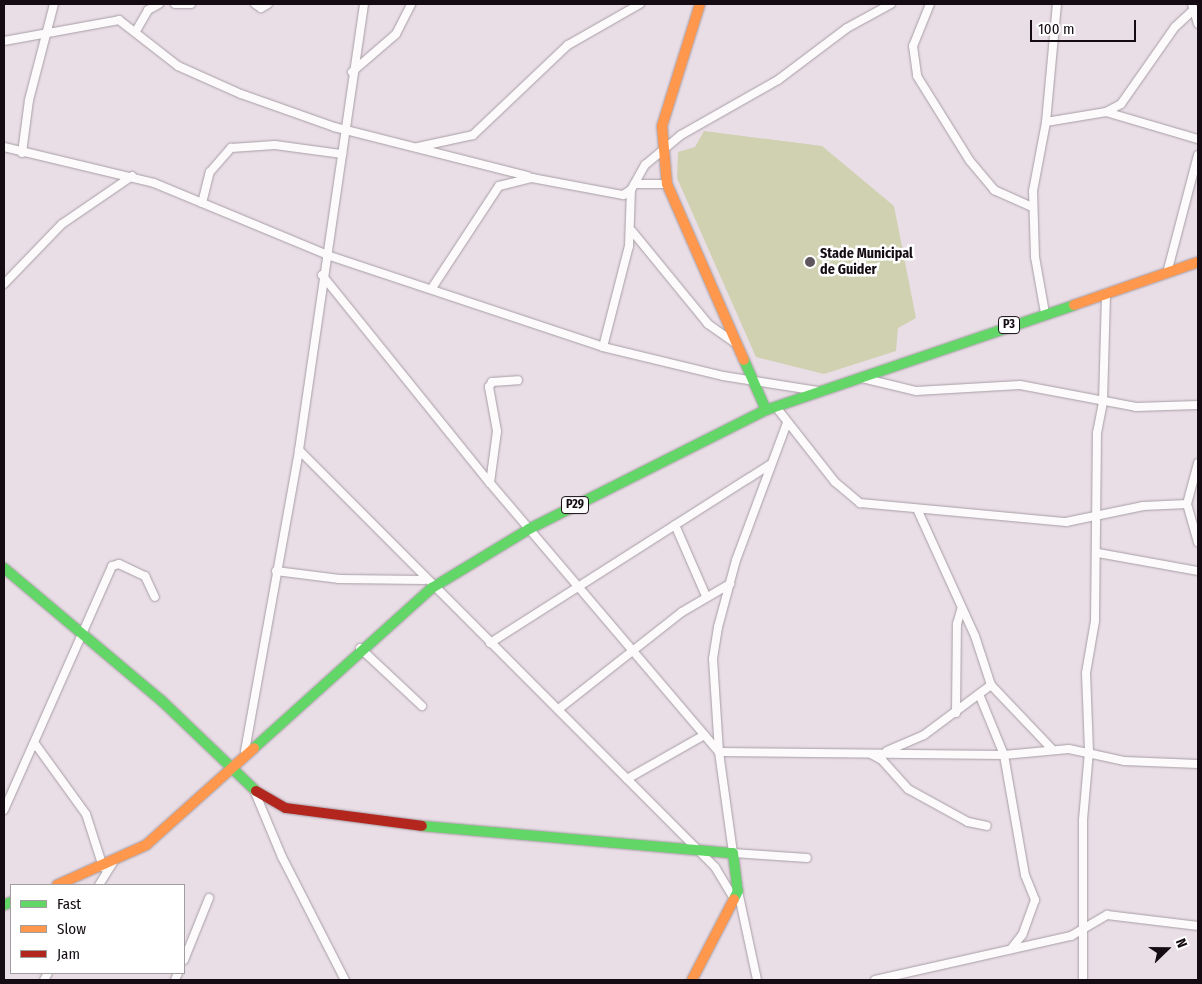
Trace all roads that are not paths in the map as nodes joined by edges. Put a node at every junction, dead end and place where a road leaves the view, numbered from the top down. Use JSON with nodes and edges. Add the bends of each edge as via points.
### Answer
{"nodes":[{"id":1,"x":54,"y":4,"type":"edge"},
{"id":2,"x":160,"y":4,"type":"edge"},
{"id":3,"x":175,"y":4,"type":"edge"},
{"id":4,"x":190,"y":4,"type":"edge"},
{"id":5,"x":254,"y":4,"type":"edge"},
{"id":6,"x":268,"y":4,"type":"edge"},
{"id":7,"x":364,"y":4,"type":"edge"},
{"id":8,"x":411,"y":4,"type":"edge"},
{"id":9,"x":640,"y":4,"type":"edge"},
{"id":10,"x":700,"y":4,"type":"edge"},
{"id":11,"x":890,"y":4,"type":"edge"},
{"id":12,"x":930,"y":4,"type":"edge"},
{"id":13,"x":1057,"y":4,"type":"edge"},
{"id":14,"x":1192,"y":7,"type":"edge"},
{"id":15,"x":1198,"y":24,"type":"edge"},
{"id":16,"x":47,"y":30,"type":"junction"},
{"id":17,"x":136,"y":31,"type":"junction"},
{"id":18,"x":4,"y":41,"type":"edge"},
{"id":19,"x":352,"y":72,"type":"junction"},
{"id":20,"x":1106,"y":112,"type":"junction"},
{"id":21,"x":1046,"y":122,"type":"junction"},
{"id":22,"x":344,"y":130,"type":"junction"},
{"id":23,"x":1198,"y":139,"type":"edge"},
{"id":24,"x":4,"y":147,"type":"edge"},
{"id":25,"x":414,"y":148,"type":"junction"},
{"id":26,"x":662,"y":149,"type":"junction"},
{"id":27,"x":22,"y":152,"type":"junction"},
{"id":28,"x":342,"y":154,"type":"junction"},
{"id":29,"x":1198,"y":155,"type":"edge"},
{"id":30,"x":132,"y":176,"type":"junction"},
{"id":31,"x":532,"y":178,"type":"junction"},
{"id":32,"x":667,"y":184,"type":"junction"},
{"id":33,"x":633,"y":187,"type":"junction"},
{"id":34,"x":202,"y":203,"type":"junction"},
{"id":35,"x":1032,"y":207,"type":"junction"},
{"id":36,"x":632,"y":231,"type":"junction"},
{"id":37,"x":325,"y":254,"type":"junction"},
{"id":38,"x":1198,"y":262,"type":"edge"},
{"id":39,"x":1167,"y":272,"type":"junction"},
{"id":40,"x":322,"y":274,"type":"junction"},
{"id":41,"x":4,"y":284,"type":"edge"},
{"id":42,"x":432,"y":288,"type":"junction"},
{"id":43,"x":1106,"y":294,"type":"junction"},
{"id":44,"x":1045,"y":313,"type":"junction"},
{"id":45,"x":735,"y":343,"type":"junction"},
{"id":46,"x":603,"y":347,"type":"junction"},
{"id":47,"x":856,"y":377,"type":"junction"},
{"id":48,"x":752,"y":379,"type":"junction"},
{"id":49,"x":518,"y":380,"type":"dead end"},
{"id":50,"x":820,"y":391,"type":"junction"},
{"id":51,"x":1103,"y":402,"type":"junction"},
{"id":52,"x":1198,"y":405,"type":"edge"},
{"id":53,"x":771,"y":408,"type":"junction"},
{"id":54,"x":787,"y":423,"type":"junction"},
{"id":55,"x":299,"y":450,"type":"junction"},
{"id":56,"x":1198,"y":463,"type":"edge"},
{"id":57,"x":771,"y":464,"type":"junction"},
{"id":58,"x":490,"y":483,"type":"junction"},
{"id":59,"x":1187,"y":504,"type":"junction"},
{"id":60,"x":918,"y":510,"type":"junction"},
{"id":61,"x":1096,"y":514,"type":"junction"},
{"id":62,"x":675,"y":525,"type":"junction"},
{"id":63,"x":529,"y":529,"type":"junction"},
{"id":64,"x":1198,"y":542,"type":"edge"},
{"id":65,"x":1098,"y":553,"type":"junction"},
{"id":66,"x":4,"y":568,"type":"edge"},
{"id":67,"x":276,"y":571,"type":"junction"},
{"id":68,"x":1198,"y":571,"type":"edge"},
{"id":69,"x":424,"y":580,"type":"junction"},
{"id":70,"x":730,"y":584,"type":"junction"},
{"id":71,"x":576,"y":585,"type":"junction"},
{"id":72,"x":432,"y":588,"type":"junction"},
{"id":73,"x":706,"y":596,"type":"junction"},
{"id":74,"x":155,"y":597,"type":"dead end"},
{"id":75,"x":961,"y":610,"type":"junction"},
{"id":76,"x":81,"y":632,"type":"junction"},
{"id":77,"x":490,"y":643,"type":"junction"},
{"id":78,"x":360,"y":648,"type":"junction"},
{"id":79,"x":634,"y":654,"type":"junction"},
{"id":80,"x":991,"y":685,"type":"junction"},
{"id":81,"x":979,"y":694,"type":"junction"},
{"id":82,"x":422,"y":706,"type":"dead end"},
{"id":83,"x":560,"y":708,"type":"junction"},
{"id":84,"x":956,"y":713,"type":"junction"},
{"id":85,"x":704,"y":735,"type":"junction"},
{"id":86,"x":36,"y":745,"type":"junction"},
{"id":87,"x":1052,"y":750,"type":"junction"},
{"id":88,"x":1089,"y":751,"type":"junction"},
{"id":89,"x":245,"y":752,"type":"junction"},
{"id":90,"x":718,"y":752,"type":"junction"},
{"id":91,"x":882,"y":752,"type":"junction"},
{"id":92,"x":869,"y":753,"type":"junction"},
{"id":93,"x":1004,"y":755,"type":"junction"},
{"id":94,"x":1198,"y":764,"type":"edge"},
{"id":95,"x":230,"y":766,"type":"junction"},
{"id":96,"x":627,"y":779,"type":"junction"},
{"id":97,"x":254,"y":790,"type":"junction"},
{"id":98,"x":4,"y":810,"type":"edge"},
{"id":99,"x":986,"y":826,"type":"dead end"},
{"id":100,"x":694,"y":847,"type":"junction"},
{"id":101,"x":733,"y":853,"type":"junction"},
{"id":102,"x":807,"y":858,"type":"dead end"},
{"id":103,"x":108,"y":865,"type":"junction"},
{"id":104,"x":71,"y":882,"type":"edge"},
{"id":105,"x":99,"y":884,"type":"edge"},
{"id":106,"x":735,"y":894,"type":"junction"},
{"id":107,"x":208,"y":898,"type":"dead end"},
{"id":108,"x":1198,"y":926,"type":"edge"},
{"id":109,"x":1084,"y":927,"type":"junction"},
{"id":110,"x":1011,"y":948,"type":"junction"},
{"id":111,"x":185,"y":957,"type":"edge"},
{"id":112,"x":345,"y":980,"type":"edge"},
{"id":113,"x":692,"y":980,"type":"edge"},
{"id":114,"x":757,"y":980,"type":"edge"},
{"id":115,"x":875,"y":980,"type":"edge"},
{"id":116,"x":1083,"y":980,"type":"edge"}],
"edges":[{"from":1,"to":16,"type":"street"},
{"from":2,"to":17,"type":"street","via":[[148,10]]},
{"from":3,"to":4,"type":"street"},
{"from":5,"to":6,"type":"street","via":[[261,8]]},
{"from":7,"to":19,"type":"street"},
{"from":8,"to":19,"type":"street","via":[[396,34]]},
{"from":9,"to":25,"type":"street","via":[[568,45],[472,135]]},
{"from":10,"to":26,"type":"main road","via":[[667,108]]},
{"from":11,"to":26,"type":"street","via":[[847,28],[778,80]]},
{"from":12,"to":35,"type":"street","via":[[913,46],[917,76],[970,161],[994,190]]},
{"from":13,"to":21,"type":"street"},
{"from":14,"to":15,"type":"street"},
{"from":14,"to":20,"type":"street","via":[[1131,93]]},
{"from":16,"to":17,"type":"street","via":[[119,20]]},
{"from":16,"to":18,"type":"street"},
{"from":16,"to":27,"type":"street","via":[[29,100]]},
{"from":17,"to":22,"type":"street","via":[[187,71]]},
{"from":19,"to":22,"type":"street"},
{"from":20,"to":21,"type":"street"},
{"from":20,"to":23,"type":"street"},
{"from":21,"to":35,"type":"street"},
{"from":22,"to":25,"type":"street"},
{"from":22,"to":28,"type":"street"},
{"from":24,"to":27,"type":"street"},
{"from":25,"to":31,"type":"street"},
{"from":26,"to":32,"type":"main road"},
{"from":26,"to":33,"type":"street"},
{"from":27,"to":30,"type":"street"},
{"from":28,"to":34,"type":"street","via":[[275,145],[231,148],[210,172]]},
{"from":28,"to":37,"type":"street"},
{"from":29,"to":39,"type":"street"},
{"from":30,"to":34,"type":"street"},
{"from":30,"to":41,"type":"street","via":[[62,224]]},
{"from":31,"to":33,"type":"street","via":[[613,195]]},
{"from":31,"to":42,"type":"street","via":[[499,186]]},
{"from":32,"to":33,"type":"street"},
{"from":32,"to":45,"type":"main road"},
{"from":33,"to":36,"type":"street"},
{"from":34,"to":37,"type":"street"},
{"from":35,"to":44,"type":"street","via":[[1035,257]]},
{"from":36,"to":45,"type":"street","via":[[708,324]]},
{"from":36,"to":46,"type":"street"},
{"from":37,"to":40,"type":"street"},
{"from":37,"to":42,"type":"street"},
{"from":38,"to":39,"type":"main road","number":"P3"},
{"from":39,"to":43,"type":"main road","number":"P3"},
{"from":40,"to":55,"type":"street"},
{"from":40,"to":58,"type":"street"},
{"from":42,"to":46,"type":"street"},
{"from":43,"to":44,"type":"main road","number":"P3"},
{"from":43,"to":51,"type":"street"},
{"from":44,"to":47,"type":"main road","number":"P3"},
{"from":45,"to":48,"type":"main road"},
{"from":46,"to":48,"type":"street"},
{"from":47,"to":50,"type":"main road","number":"P3"},
{"from":47,"to":51,"type":"street","via":[[916,391],[1020,385]]},
{"from":48,"to":50,"type":"street"},
{"from":48,"to":53,"type":"main road"},
{"from":49,"to":58,"type":"street","via":[[492,382],[489,387],[497,431]]},
{"from":50,"to":53,"type":"main road","number":"P3"},
{"from":51,"to":52,"type":"street","via":[[1162,408]]},
{"from":51,"to":61,"type":"street","via":[[1097,433]]},
{"from":53,"to":54,"type":"street"},
{"from":53,"to":63,"type":"main road","number":"P29"},
{"from":54,"to":57,"type":"street"},
{"from":54,"to":60,"type":"street","via":[[854,498]]},
{"from":55,"to":67,"type":"street"},
{"from":55,"to":69,"type":"street"},
{"from":56,"to":59,"type":"street"},
{"from":57,"to":62,"type":"street"},
{"from":57,"to":70,"type":"street"},
{"from":58,"to":63,"type":"street"},
{"from":59,"to":61,"type":"street"},
{"from":59,"to":64,"type":"street"},
{"from":60,"to":61,"type":"street","via":[[1066,522]]},
{"from":60,"to":75,"type":"street"},
{"from":61,"to":65,"type":"street"},
{"from":62,"to":71,"type":"street"},
{"from":62,"to":73,"type":"street"},
{"from":63,"to":71,"type":"street"},
{"from":63,"to":72,"type":"main road","number":"P29"},
{"from":65,"to":68,"type":"street"},
{"from":65,"to":88,"type":"street","via":[[1095,621],[1086,673]]},
{"from":66,"to":76,"type":"main road"},
{"from":67,"to":69,"type":"street","via":[[339,579]]},
{"from":67,"to":89,"type":"street"},
{"from":69,"to":72,"type":"street"},
{"from":70,"to":73,"type":"street"},
{"from":70,"to":90,"type":"street","via":[[713,659]]},
{"from":71,"to":77,"type":"street"},
{"from":71,"to":79,"type":"street"},
{"from":72,"to":77,"type":"street"},
{"from":72,"to":78,"type":"main road","number":"P29"},
{"from":73,"to":79,"type":"street"},
{"from":74,"to":76,"type":"street","via":[[146,577],[115,564]]},
{"from":75,"to":80,"type":"street"},
{"from":75,"to":84,"type":"street","via":[[957,624]]},
{"from":76,"to":86,"type":"street"},
{"from":76,"to":95,"type":"main road"},
{"from":77,"to":83,"type":"street"},
{"from":78,"to":82,"type":"street"},
{"from":78,"to":89,"type":"main road","number":"P29"},
{"from":79,"to":83,"type":"street"},
{"from":79,"to":85,"type":"street"},
{"from":80,"to":81,"type":"street"},
{"from":80,"to":87,"type":"street"},
{"from":81,"to":84,"type":"street"},
{"from":81,"to":93,"type":"street"},
{"from":83,"to":96,"type":"street"},
{"from":84,"to":91,"type":"street","via":[[924,735]]},
{"from":85,"to":90,"type":"street"},
{"from":85,"to":96,"type":"street"},
{"from":86,"to":98,"type":"street"},
{"from":86,"to":103,"type":"street","via":[[86,814]]},
{"from":87,"to":88,"type":"street"},
{"from":87,"to":93,"type":"street"},
{"from":88,"to":94,"type":"street","via":[[1124,761]]},
{"from":88,"to":109,"type":"street","via":[[1083,820]]},
{"from":89,"to":95,"type":"main road","number":"P29"},
{"from":90,"to":92,"type":"street"},
{"from":90,"to":101,"type":"street"},
{"from":91,"to":92,"type":"street"},
{"from":91,"to":93,"type":"street"},
{"from":92,"to":99,"type":"street","via":[[882,760],[908,789],[968,822]]},
{"from":93,"to":110,"type":"street","via":[[1025,875],[1035,900],[1022,935]]},
{"from":95,"to":97,"type":"main road"},
{"from":95,"to":103,"type":"main road","number":"P29","via":[[146,845]]},
{"from":96,"to":100,"type":"street"},
{"from":97,"to":100,"type":"main road","via":[[286,808],[414,826]]},
{"from":97,"to":112,"type":"street","via":[[282,857]]},
{"from":100,"to":101,"type":"main road"},
{"from":100,"to":106,"type":"street"},
{"from":101,"to":102,"type":"street"},
{"from":101,"to":106,"type":"main road"},
{"from":103,"to":104,"type":"main road","number":"P29"},
{"from":103,"to":105,"type":"street"},
{"from":106,"to":113,"type":"main road"},
{"from":106,"to":114,"type":"street"},
{"from":107,"to":111,"type":"street"},
{"from":108,"to":109,"type":"street","via":[[1107,915]]},
{"from":109,"to":110,"type":"street","via":[[1071,936]]},
{"from":109,"to":116,"type":"street"},
{"from":110,"to":115,"type":"street"}]}
